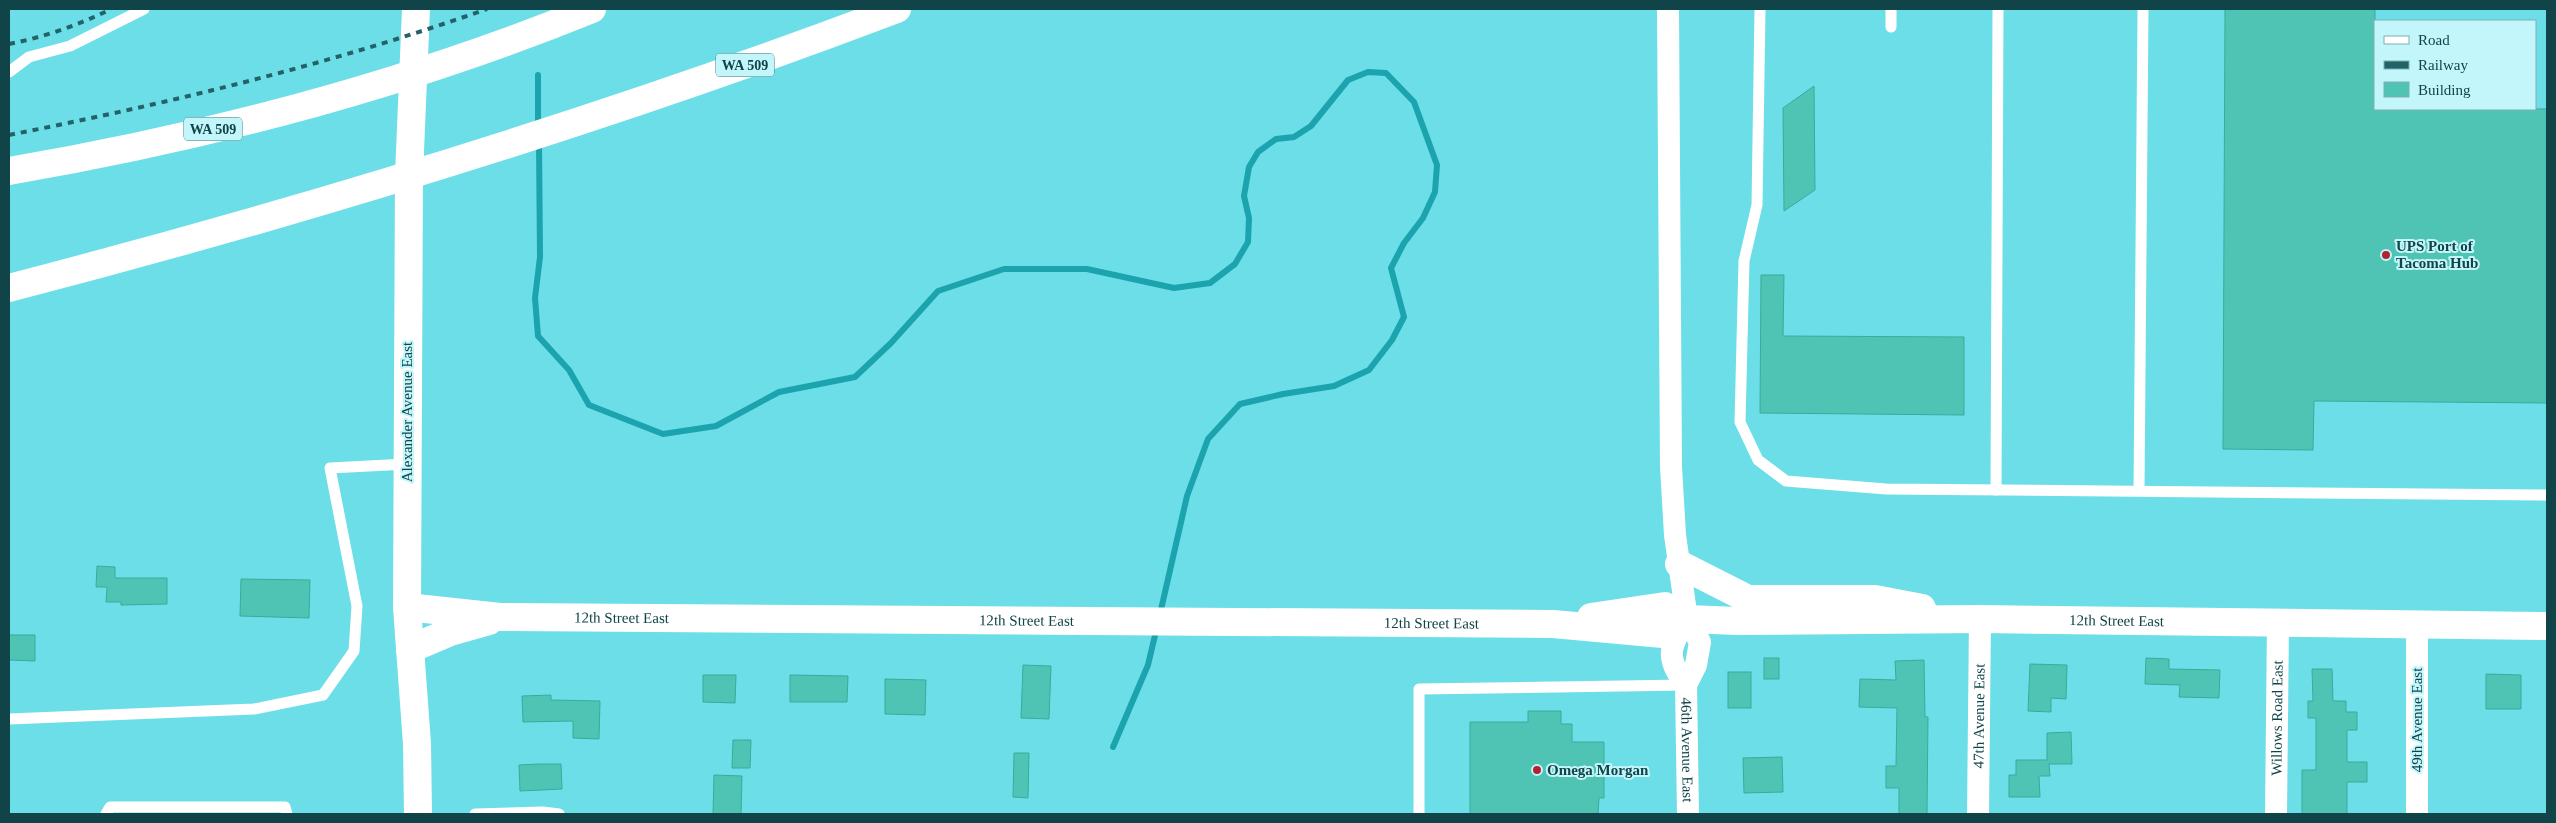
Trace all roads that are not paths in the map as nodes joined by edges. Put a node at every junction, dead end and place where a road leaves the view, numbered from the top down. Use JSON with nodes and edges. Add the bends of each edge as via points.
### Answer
{"nodes":[{"id":1,"x":144,"y":9,"type":"edge"},
{"id":2,"x":416,"y":9,"type":"edge"},
{"id":3,"x":592,"y":9,"type":"edge"},
{"id":4,"x":897,"y":9,"type":"edge"},
{"id":5,"x":1668,"y":9,"type":"edge"},
{"id":6,"x":1760,"y":9,"type":"edge"},
{"id":7,"x":1891,"y":9,"type":"edge"},
{"id":8,"x":1998,"y":9,"type":"edge"},
{"id":9,"x":2142,"y":9,"type":"edge"},
{"id":10,"x":1891,"y":26,"type":"dead end"},
{"id":11,"x":9,"y":72,"type":"edge"},
{"id":12,"x":414,"y":73,"type":"junction"},
{"id":13,"x":9,"y":171,"type":"edge"},
{"id":14,"x":409,"y":174,"type":"junction"},
{"id":15,"x":9,"y":288,"type":"edge"},
{"id":16,"x":407,"y":464,"type":"junction"},
{"id":17,"x":1996,"y":490,"type":"junction"},
{"id":18,"x":2139,"y":491,"type":"junction"},
{"id":19,"x":2547,"y":495,"type":"edge"},
{"id":20,"x":1679,"y":564,"type":"junction"},
{"id":21,"x":407,"y":607,"type":"junction"},
{"id":22,"x":500,"y":617,"type":"junction"},
{"id":23,"x":1980,"y":619,"type":"junction"},
{"id":24,"x":1687,"y":620,"type":"junction"},
{"id":25,"x":2278,"y":622,"type":"junction"},
{"id":26,"x":2416,"y":625,"type":"junction"},
{"id":27,"x":2547,"y":626,"type":"edge"},
{"id":28,"x":410,"y":649,"type":"junction"},
{"id":29,"x":1686,"y":685,"type":"junction"},
{"id":30,"x":9,"y":719,"type":"edge"},
{"id":31,"x":106,"y":814,"type":"edge"},
{"id":32,"x":287,"y":814,"type":"edge"},
{"id":33,"x":418,"y":814,"type":"edge"},
{"id":34,"x":475,"y":814,"type":"edge"},
{"id":35,"x":559,"y":814,"type":"edge"},
{"id":36,"x":1419,"y":814,"type":"edge"},
{"id":37,"x":1688,"y":814,"type":"edge"},
{"id":38,"x":1978,"y":814,"type":"edge"},
{"id":39,"x":2276,"y":814,"type":"edge"},
{"id":40,"x":2417,"y":814,"type":"edge"}],
"edges":[{"from":1,"to":11,"type":"lane","via":[[70,46],[29,57]]},
{"from":2,"to":12,"type":"main road","name":"Alexander Avenue East"},
{"from":3,"to":12,"type":"main road","number":"WA 509"},
{"from":4,"to":14,"type":"main road","number":"WA 509","via":[[593,118]]},
{"from":5,"to":20,"type":"street","via":[[1671,467]]},
{"from":6,"to":17,"type":"lane","via":[[1756,205],[1744,262],[1740,422],[1758,460],[1786,481],[1886,489]]},
{"from":7,"to":10,"type":"lane"},
{"from":8,"to":17,"type":"lane"},
{"from":9,"to":18,"type":"lane"},
{"from":12,"to":13,"type":"main road","number":"WA 509","via":[[268,116]]},
{"from":12,"to":14,"type":"main road","name":"Alexander Avenue East"},
{"from":14,"to":15,"type":"main road","number":"WA 509"},
{"from":14,"to":16,"type":"main road","name":"Alexander Avenue East"},
{"from":16,"to":21,"type":"main road","name":"Alexander Avenue East"},
{"from":16,"to":30,"type":"lane","via":[[330,468],[357,606],[354,651],[323,695],[254,709]]},
{"from":17,"to":18,"type":"lane"},
{"from":18,"to":19,"type":"lane"},
{"from":20,"to":23,"type":"main road","via":[[1748,599],[1875,599]]},
{"from":20,"to":24,"type":"street"},
{"from":21,"to":22,"type":"main road","name":"12th Street East"},
{"from":21,"to":28,"type":"main road","name":"Alexander Avenue East"},
{"from":22,"to":24,"type":"main road","name":"12th Street East","via":[[1553,624],[1663,634]]},
{"from":22,"to":28,"type":"main road","name":"12th Street East","via":[[450,632]]},
{"from":23,"to":24,"type":"main road","name":"12th Street East"},
{"from":23,"to":25,"type":"main road","name":"12th Street East"},
{"from":23,"to":38,"type":"street","name":"47th Avenue East"},
{"from":24,"to":29,"type":"street","name":"46th Avenue East","via":[[1700,642],[1696,665]]},
{"from":25,"to":26,"type":"main road","name":"12th Street East"},
{"from":25,"to":39,"type":"street","name":"Willows Road East"},
{"from":26,"to":27,"type":"main road","name":"12th Street East"},
{"from":26,"to":40,"type":"street","name":"49th Avenue East"},
{"from":28,"to":33,"type":"main road","name":"Alexander Avenue East"},
{"from":29,"to":36,"type":"lane","via":[[1419,689]]},
{"from":29,"to":37,"type":"street","name":"46th Avenue East"},
{"from":31,"to":32,"type":"lane","via":[[110,807],[285,807]]},
{"from":34,"to":35,"type":"lane"}]}
